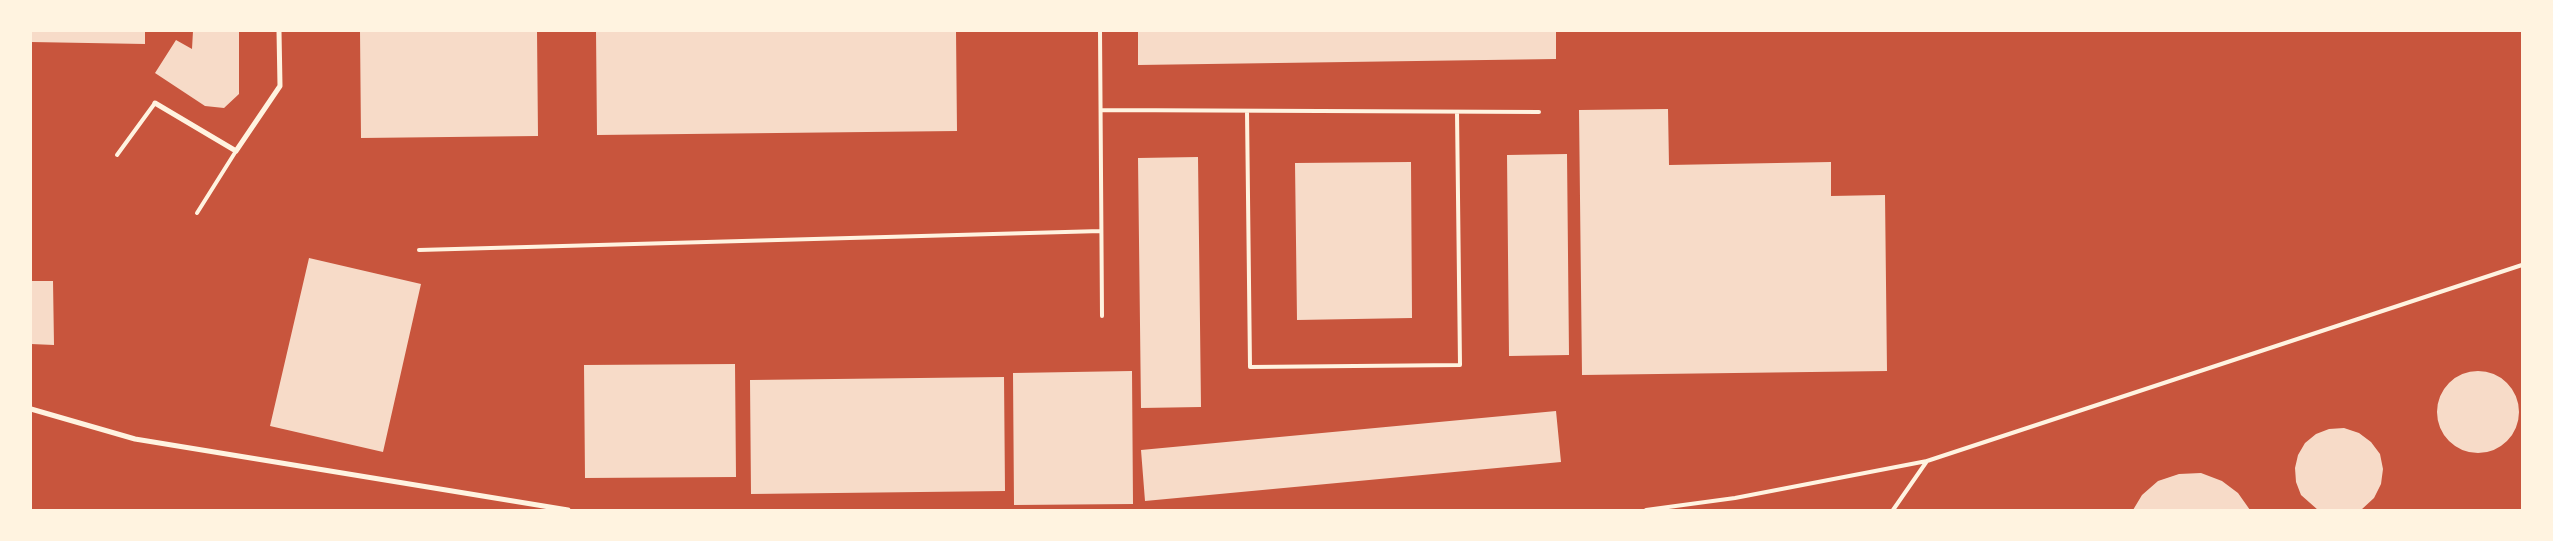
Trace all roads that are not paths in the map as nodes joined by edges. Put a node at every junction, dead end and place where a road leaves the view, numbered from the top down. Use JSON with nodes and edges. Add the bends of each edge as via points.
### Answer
{"nodes":[{"id":1,"x":279,"y":31,"type":"edge"},
{"id":2,"x":1100,"y":31,"type":"edge"},
{"id":3,"x":155,"y":103,"type":"joint"},
{"id":4,"x":1101,"y":110,"type":"junction"},
{"id":5,"x":1247,"y":110,"type":"junction"},
{"id":6,"x":1457,"y":112,"type":"junction"},
{"id":7,"x":1539,"y":112,"type":"dead end"},
{"id":8,"x":236,"y":151,"type":"junction"},
{"id":9,"x":117,"y":155,"type":"dead end"},
{"id":10,"x":197,"y":213,"type":"dead end"},
{"id":11,"x":1101,"y":231,"type":"junction"},
{"id":12,"x":419,"y":250,"type":"dead end"},
{"id":13,"x":2522,"y":265,"type":"edge"},
{"id":14,"x":1102,"y":316,"type":"dead end"},
{"id":15,"x":31,"y":409,"type":"edge"},
{"id":16,"x":1927,"y":461,"type":"junction"},
{"id":17,"x":568,"y":510,"type":"edge"},
{"id":18,"x":1646,"y":510,"type":"edge"},
{"id":19,"x":1893,"y":510,"type":"edge"}],
"edges":[{"from":1,"to":8,"type":"street","via":[[280,86]]},
{"from":2,"to":4,"type":"lane"},
{"from":3,"to":8,"type":"street"},
{"from":3,"to":9,"type":"lane"},
{"from":4,"to":5,"type":"lane"},
{"from":4,"to":11,"type":"lane"},
{"from":5,"to":6,"type":"lane"},
{"from":5,"to":6,"type":"lane","via":[[1250,367],[1460,365]]},
{"from":6,"to":7,"type":"lane"},
{"from":8,"to":10,"type":"lane"},
{"from":11,"to":12,"type":"lane"},
{"from":11,"to":14,"type":"lane"},
{"from":13,"to":16,"type":"lane"},
{"from":15,"to":17,"type":"street","via":[[135,439]]},
{"from":16,"to":18,"type":"lane","via":[[1736,498]]},
{"from":16,"to":19,"type":"lane"}]}
